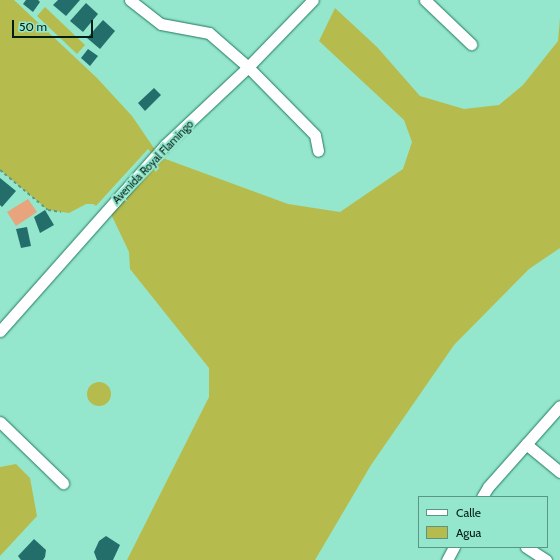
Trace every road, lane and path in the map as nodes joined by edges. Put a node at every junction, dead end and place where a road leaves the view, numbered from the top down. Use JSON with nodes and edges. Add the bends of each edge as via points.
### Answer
{"nodes":[{"id":1,"x":130,"y":0,"type":"edge"},
{"id":2,"x":313,"y":0,"type":"edge"},
{"id":3,"x":426,"y":0,"type":"edge"},
{"id":4,"x":471,"y":44,"type":"dead end"},
{"id":5,"x":248,"y":67,"type":"junction"},
{"id":6,"x":318,"y":151,"type":"dead end"},
{"id":7,"x":0,"y":170,"type":"edge"},
{"id":8,"x":60,"y":212,"type":"dead end"},
{"id":9,"x":0,"y":331,"type":"edge"},
{"id":10,"x":560,"y":406,"type":"edge"},
{"id":11,"x":0,"y":422,"type":"edge"},
{"id":12,"x":526,"y":444,"type":"junction"},
{"id":13,"x":560,"y":472,"type":"edge"},
{"id":14,"x":63,"y":483,"type":"dead end"},
{"id":15,"x":483,"y":496,"type":"edge"},
{"id":16,"x":453,"y":548,"type":"edge"},
{"id":17,"x":528,"y":548,"type":"edge"},
{"id":18,"x":447,"y":560,"type":"edge"},
{"id":19,"x":546,"y":560,"type":"edge"}],
"edges":[{"from":1,"to":5,"type":"street","via":[[161,24],[209,33]]},
{"from":2,"to":5,"type":"street","name":"Avenida Royal Flamingo"},
{"from":3,"to":4,"type":"street"},
{"from":5,"to":6,"type":"street","via":[[315,135]]},
{"from":5,"to":9,"type":"street","name":"Avenida Royal Flamingo","via":[[165,145]]},
{"from":7,"to":8,"type":"path","via":[[48,210]]},
{"from":10,"to":12,"type":"street"},
{"from":11,"to":14,"type":"street"},
{"from":12,"to":13,"type":"street"},
{"from":12,"to":15,"type":"street"},
{"from":16,"to":18,"type":"street"},
{"from":17,"to":19,"type":"street"}]}
